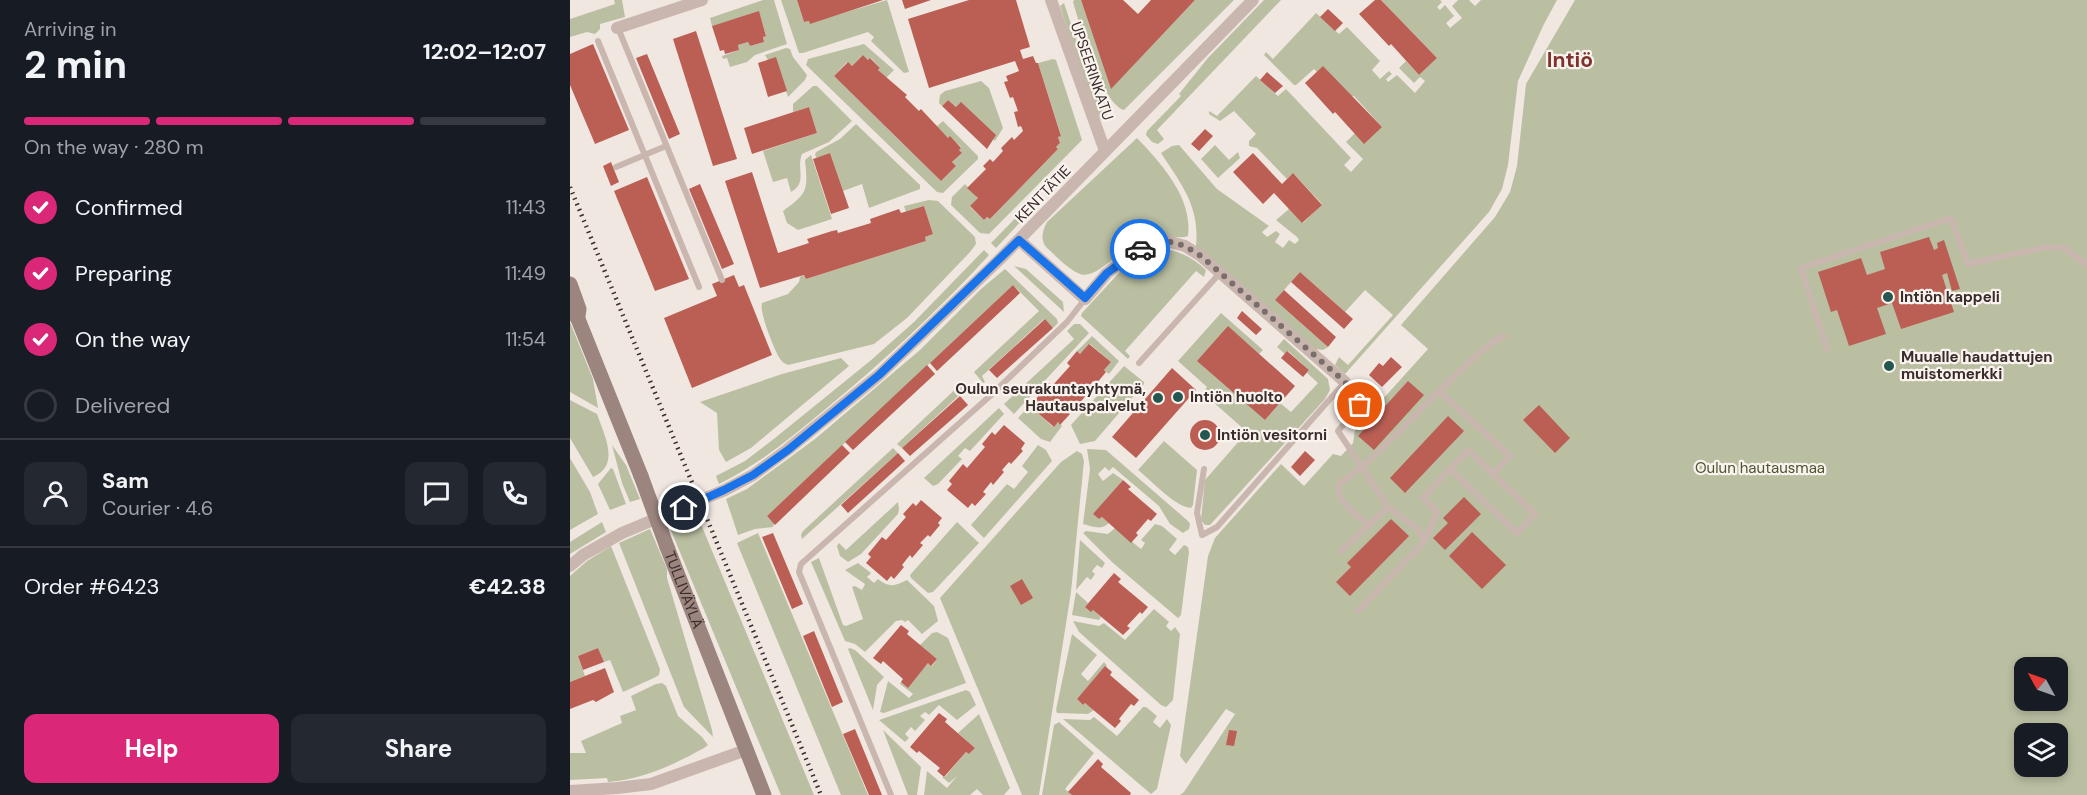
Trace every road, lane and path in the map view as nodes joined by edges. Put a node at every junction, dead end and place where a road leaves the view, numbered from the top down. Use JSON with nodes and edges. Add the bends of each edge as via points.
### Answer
{"nodes":[{"id":1,"x":702,"y":0,"type":"edge"},
{"id":2,"x":1051,"y":0,"type":"edge"},
{"id":3,"x":1253,"y":0,"type":"edge"},
{"id":4,"x":617,"y":28,"type":"joint"},
{"id":5,"x":598,"y":41,"type":"dead end"},
{"id":6,"x":666,"y":146,"type":"junction"},
{"id":7,"x":1105,"y":151,"type":"junction"},
{"id":8,"x":644,"y":156,"type":"junction"},
{"id":9,"x":616,"y":167,"type":"dead end"},
{"id":10,"x":1019,"y":240,"type":"junction"},
{"id":11,"x":2087,"y":265,"type":"edge"},
{"id":12,"x":1220,"y":273,"type":"junction"},
{"id":13,"x":722,"y":280,"type":"dead end"},
{"id":14,"x":570,"y":284,"type":"edge"},
{"id":15,"x":699,"y":287,"type":"dead end"},
{"id":16,"x":1085,"y":298,"type":"junction"},
{"id":17,"x":574,"y":313,"type":"edge"},
{"id":18,"x":1503,"y":336,"type":"dead end"},
{"id":19,"x":1827,"y":349,"type":"dead end"},
{"id":20,"x":1139,"y":363,"type":"dead end"},
{"id":21,"x":1345,"y":382,"type":"junction"},
{"id":22,"x":1438,"y":391,"type":"junction"},
{"id":23,"x":1362,"y":468,"type":"junction"},
{"id":24,"x":1204,"y":469,"type":"dead end"},
{"id":25,"x":1450,"y":469,"type":"junction"},
{"id":26,"x":1493,"y":474,"type":"junction"},
{"id":27,"x":1388,"y":507,"type":"junction"},
{"id":28,"x":1369,"y":525,"type":"junction"},
{"id":29,"x":1425,"y":541,"type":"junction"},
{"id":30,"x":1341,"y":551,"type":"dead end"},
{"id":31,"x":570,"y":566,"type":"edge"},
{"id":32,"x":1358,"y":611,"type":"dead end"},
{"id":33,"x":746,"y":750,"type":"junction"},
{"id":34,"x":570,"y":791,"type":"edge"},
{"id":35,"x":764,"y":795,"type":"edge"},
{"id":36,"x":891,"y":795,"type":"edge"}],
"edges":[{"from":1,"to":4,"type":"street"},
{"from":2,"to":7,"type":"street","name":"UPSEERINKATU"},
{"from":3,"to":7,"type":"street","name":"KENTTÄTIE"},
{"from":4,"to":6,"type":"lane"},
{"from":5,"to":8,"type":"lane"},
{"from":6,"to":8,"type":"lane"},
{"from":6,"to":13,"type":"lane"},
{"from":7,"to":10,"type":"street","name":"KENTTÄTIE"},
{"from":8,"to":9,"type":"lane"},
{"from":8,"to":15,"type":"lane"},
{"from":10,"to":16,"type":"street"},
{"from":10,"to":31,"type":"street","name":"KENTTÄTIE","via":[[879,375],[788,450],[753,475],[622,533]]},
{"from":11,"to":19,"type":"lane","via":[[2064,248],[2046,247],[1968,264],[1951,218],[1801,268]]},
{"from":12,"to":16,"type":"street","via":[[1185,246],[1163,240],[1136,251],[1107,273]]},
{"from":12,"to":20,"type":"lane"},
{"from":12,"to":21,"type":"street"},
{"from":14,"to":17,"type":"main road","name":"TULLIVÄYLÄ","via":[[579,309]]},
{"from":16,"to":36,"type":"lane","via":[[1067,322],[990,396],[801,564],[799,572]]},
{"from":17,"to":33,"type":"main road","name":"TULLIVÄYLÄ","bridge":true},
{"from":18,"to":22,"type":"lane"},
{"from":21,"to":23,"type":"lane","via":[[1360,405],[1338,431]]},
{"from":21,"to":24,"type":"lane","via":[[1217,527],[1202,535],[1197,513]]},
{"from":22,"to":23,"type":"lane"},
{"from":22,"to":26,"type":"lane","via":[[1510,456]]},
{"from":23,"to":27,"type":"lane"},
{"from":23,"to":28,"type":"lane","via":[[1339,484],[1337,492]]},
{"from":25,"to":26,"type":"lane","via":[[1468,450]]},
{"from":25,"to":26,"type":"lane","via":[[1516,533],[1535,514]]},
{"from":25,"to":29,"type":"lane","via":[[1423,498],[1437,512]]},
{"from":27,"to":28,"type":"lane"},
{"from":27,"to":29,"type":"lane","via":[[1417,528]]},
{"from":28,"to":30,"type":"lane"},
{"from":29,"to":32,"type":"lane"},
{"from":33,"to":34,"type":"street","via":[[651,784]]},
{"from":33,"to":35,"type":"main road","name":"TULLIVÄYLÄ"}]}
